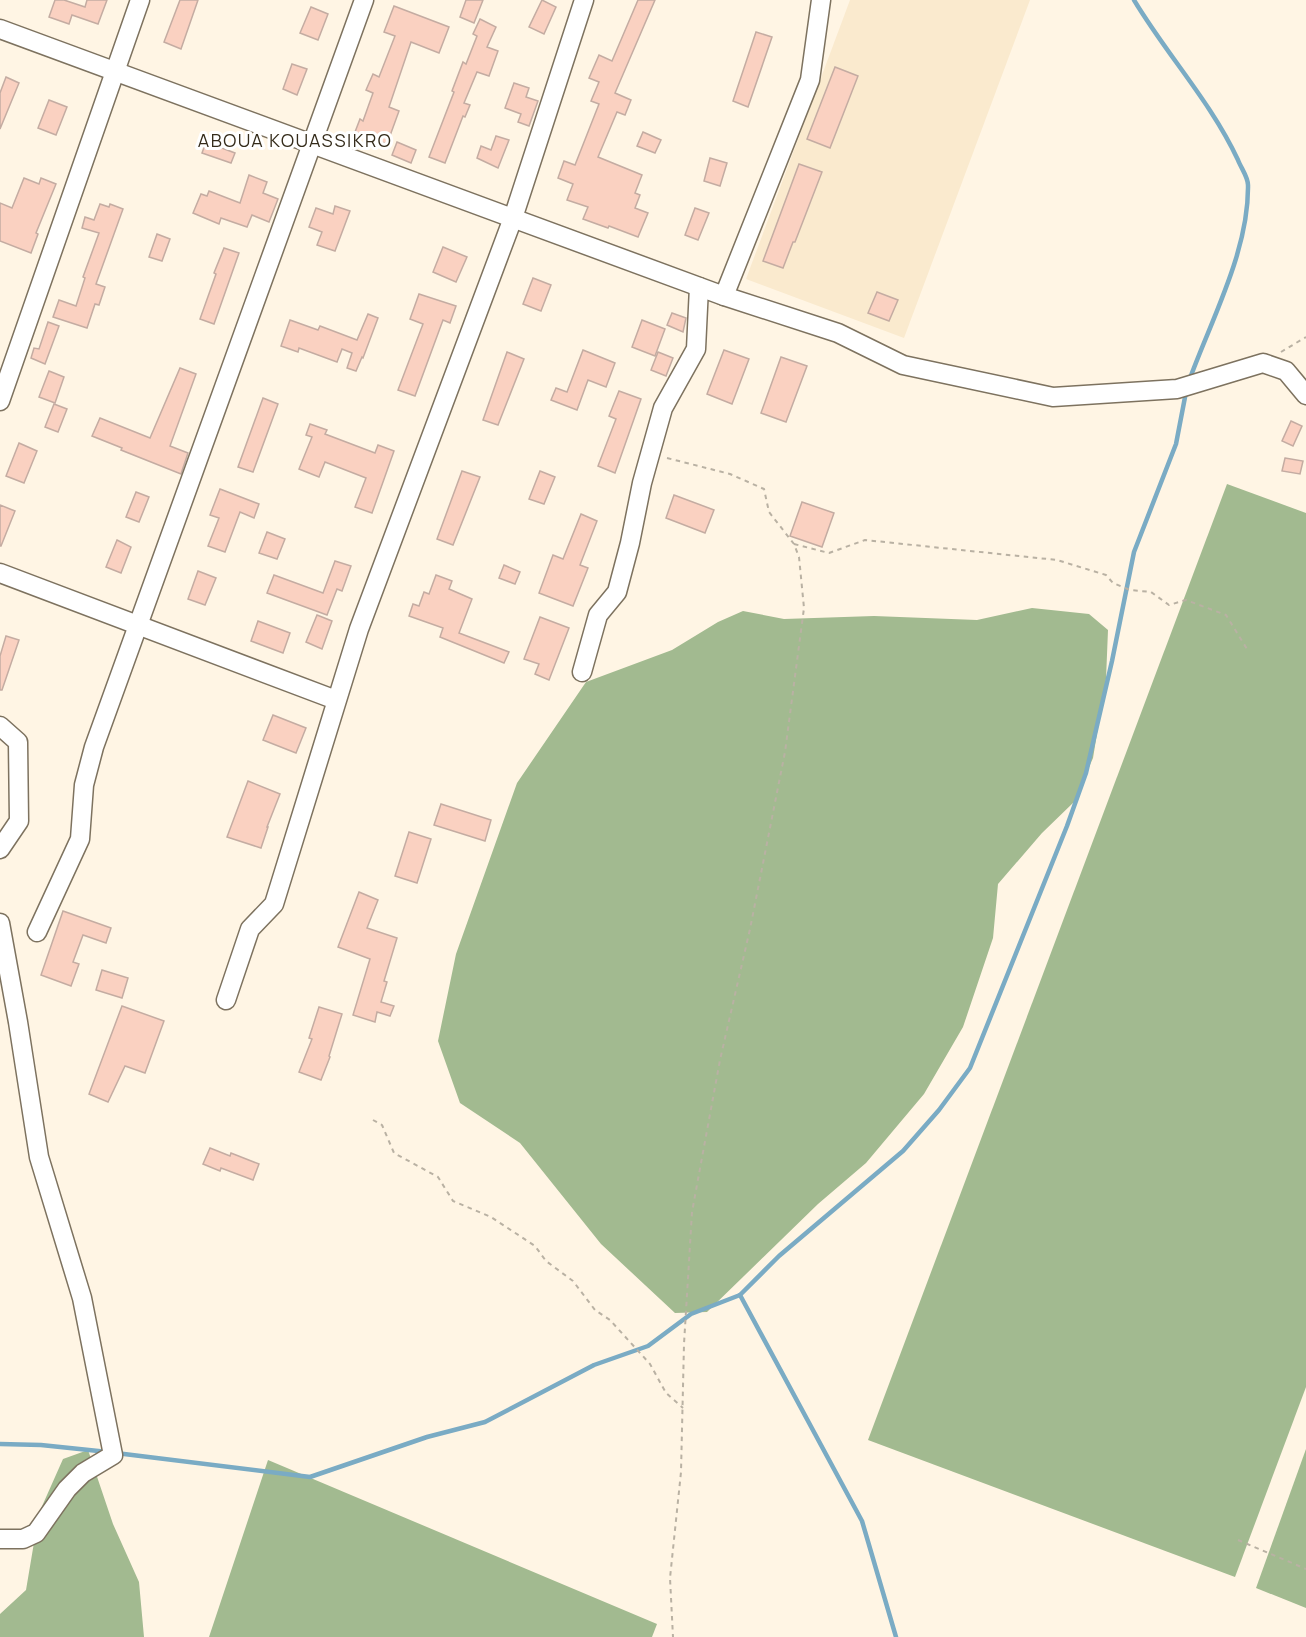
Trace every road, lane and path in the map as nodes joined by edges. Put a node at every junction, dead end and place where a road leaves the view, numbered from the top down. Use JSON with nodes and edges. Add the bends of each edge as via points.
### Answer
{"nodes":[{"id":1,"x":140,"y":0,"type":"edge"},
{"id":2,"x":364,"y":0,"type":"edge"},
{"id":3,"x":584,"y":0,"type":"edge"},
{"id":4,"x":821,"y":0,"type":"edge"},
{"id":5,"x":0,"y":29,"type":"edge"},
{"id":6,"x":115,"y":70,"type":"junction"},
{"id":7,"x":312,"y":143,"type":"junction"},
{"id":8,"x":513,"y":218,"type":"junction"},
{"id":9,"x":699,"y":287,"type":"junction"},
{"id":10,"x":724,"y":296,"type":"junction"},
{"id":11,"x":1306,"y":337,"type":"edge"},
{"id":12,"x":1263,"y":363,"type":"junction"},
{"id":13,"x":1306,"y":395,"type":"edge"},
{"id":14,"x":0,"y":401,"type":"edge"},
{"id":15,"x":650,"y":454,"type":"junction"},
{"id":16,"x":794,"y":544,"type":"junction"},
{"id":17,"x":0,"y":573,"type":"edge"},
{"id":18,"x":137,"y":625,"type":"junction"},
{"id":19,"x":1247,"y":649,"type":"dead end"},
{"id":20,"x":582,"y":672,"type":"dead end"},
{"id":21,"x":336,"y":700,"type":"junction"},
{"id":22,"x":0,"y":726,"type":"edge"},
{"id":23,"x":0,"y":849,"type":"edge"},
{"id":24,"x":0,"y":923,"type":"edge"},
{"id":25,"x":37,"y":932,"type":"dead end"},
{"id":26,"x":226,"y":1000,"type":"dead end"},
{"id":27,"x":373,"y":1120,"type":"dead end"},
{"id":28,"x":683,"y":1408,"type":"junction"},
{"id":29,"x":0,"y":1539,"type":"edge"},
{"id":30,"x":1238,"y":1540,"type":"dead end"},
{"id":31,"x":1306,"y":1569,"type":"edge"},
{"id":32,"x":673,"y":1637,"type":"edge"}],
"edges":[{"from":1,"to":6,"type":"street"},
{"from":2,"to":7,"type":"street"},
{"from":3,"to":8,"type":"street"},
{"from":4,"to":10,"type":"street","via":[[810,80]]},
{"from":5,"to":6,"type":"street"},
{"from":6,"to":7,"type":"street"},
{"from":6,"to":14,"type":"street"},
{"from":7,"to":8,"type":"street"},
{"from":7,"to":18,"type":"street"},
{"from":8,"to":9,"type":"street"},
{"from":8,"to":21,"type":"street"},
{"from":9,"to":10,"type":"street"},
{"from":9,"to":15,"type":"street","via":[[696,349],[663,408]]},
{"from":10,"to":12,"type":"street","via":[[838,333],[903,365],[1053,397],[1177,389]]},
{"from":11,"to":12,"type":"path"},
{"from":12,"to":13,"type":"street","via":[[1286,370]]},
{"from":15,"to":16,"type":"path","via":[[730,474],[764,489],[769,512]]},
{"from":15,"to":20,"type":"street","via":[[617,592],[598,615]]},
{"from":16,"to":19,"type":"path","via":[[829,553],[865,540],[1058,560],[1106,575],[1113,583],[1130,590],[1151,592],[1169,605],[1186,600],[1226,615]]},
{"from":16,"to":28,"type":"path","via":[[799,556],[804,608],[785,752],[692,1212]]},
{"from":17,"to":18,"type":"street"},
{"from":18,"to":21,"type":"street"},
{"from":18,"to":25,"type":"street","via":[[94,747],[84,785],[80,840]]},
{"from":21,"to":26,"type":"street","via":[[274,904],[250,929]]},
{"from":22,"to":23,"type":"street","via":[[18,742],[19,821]]},
{"from":24,"to":29,"type":"street","via":[[39,1157],[82,1298],[113,1455],[83,1473],[67,1489],[36,1533],[23,1539]]},
{"from":27,"to":28,"type":"path","via":[[382,1125],[393,1153],[438,1177],[453,1201],[491,1217],[535,1246],[546,1261],[573,1281],[595,1310],[610,1320],[650,1364],[666,1393]]},
{"from":28,"to":32,"type":"path","via":[[670,1578]]},
{"from":30,"to":31,"type":"path"}]}
